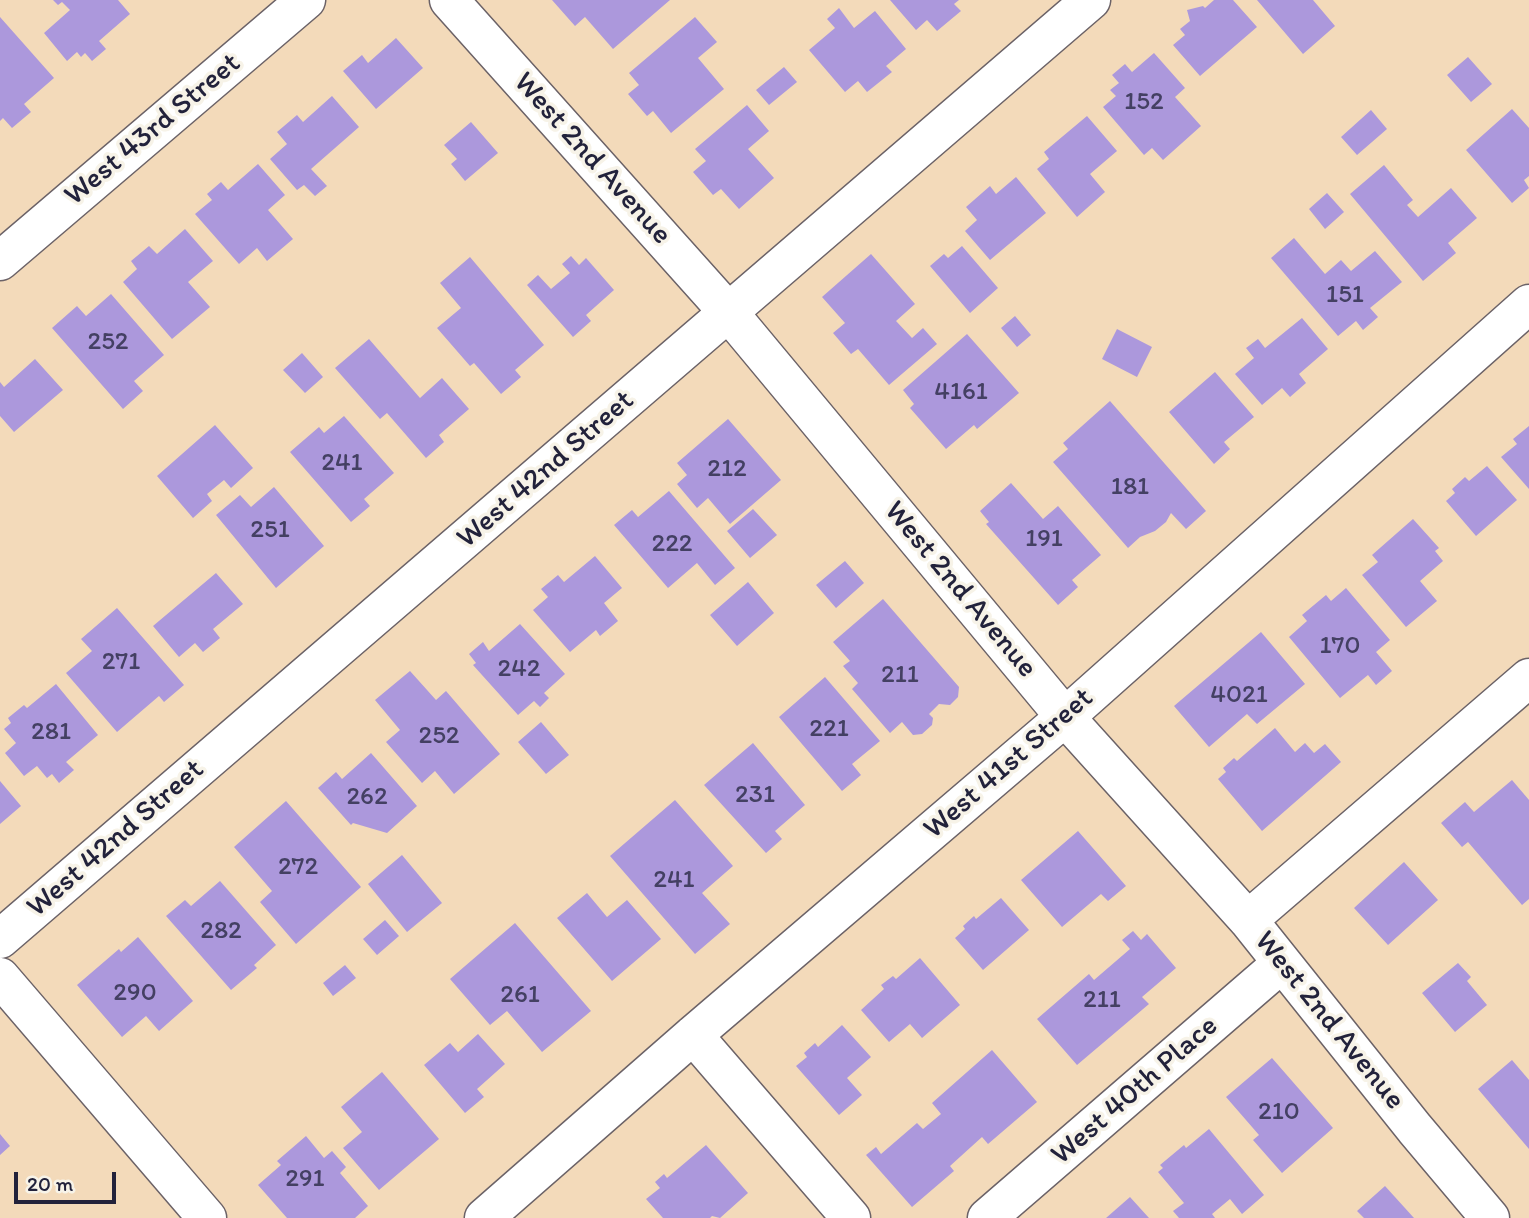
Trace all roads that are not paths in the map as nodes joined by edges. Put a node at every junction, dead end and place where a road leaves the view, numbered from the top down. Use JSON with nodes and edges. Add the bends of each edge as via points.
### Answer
{"nodes":[{"id":1,"x":306,"y":0,"type":"edge"},
{"id":2,"x":449,"y":0,"type":"edge"},
{"id":3,"x":1091,"y":0,"type":"edge"},
{"id":4,"x":0,"y":261,"type":"edge"},
{"id":5,"x":1529,"y":304,"type":"edge"},
{"id":6,"x":729,"y":313,"type":"junction"},
{"id":7,"x":1529,"y":678,"type":"edge"},
{"id":8,"x":1065,"y":717,"type":"junction"},
{"id":9,"x":1248,"y":920,"type":"junction"},
{"id":10,"x":0,"y":939,"type":"edge"},
{"id":11,"x":1282,"y":963,"type":"junction"},
{"id":12,"x":0,"y":977,"type":"edge"},
{"id":13,"x":693,"y":1035,"type":"junction"},
{"id":14,"x":207,"y":1218,"type":"edge"},
{"id":15,"x":484,"y":1218,"type":"edge"},
{"id":16,"x":852,"y":1218,"type":"edge"},
{"id":17,"x":987,"y":1218,"type":"edge"},
{"id":18,"x":1490,"y":1218,"type":"edge"}],
"edges":[{"from":1,"to":4,"type":"street","name":"West 43rd Street"},
{"from":2,"to":6,"type":"street","name":"West 2nd Avenue"},
{"from":3,"to":6,"type":"street","name":"West 42nd Street"},
{"from":5,"to":8,"type":"street","name":"West 41st Street"},
{"from":6,"to":8,"type":"street","name":"West 2nd Avenue"},
{"from":6,"to":10,"type":"street","name":"West 42nd Street"},
{"from":7,"to":9,"type":"street"},
{"from":8,"to":9,"type":"street","name":"West 2nd Avenue"},
{"from":8,"to":13,"type":"street","name":"West 41st Street"},
{"from":9,"to":11,"type":"street","name":"West 2nd Avenue"},
{"from":11,"to":17,"type":"street","name":"West 40th Place"},
{"from":11,"to":18,"type":"street","name":"West 2nd Avenue"},
{"from":12,"to":14,"type":"street"},
{"from":13,"to":15,"type":"street","name":"West 41st Street"},
{"from":13,"to":16,"type":"street"}]}
